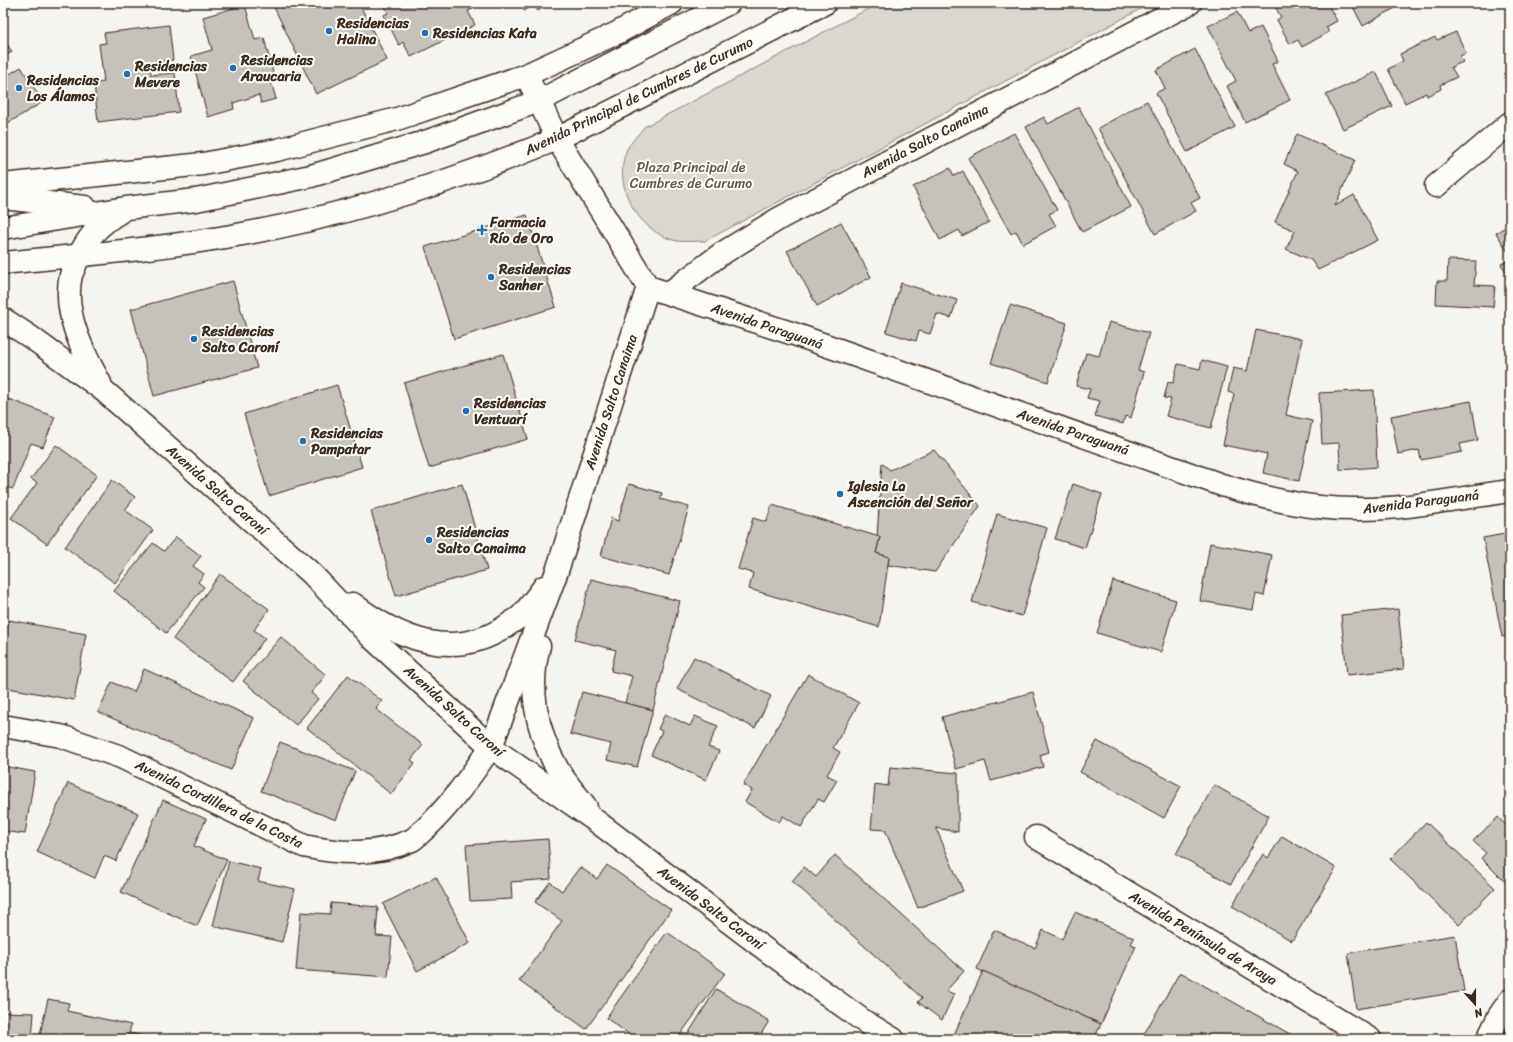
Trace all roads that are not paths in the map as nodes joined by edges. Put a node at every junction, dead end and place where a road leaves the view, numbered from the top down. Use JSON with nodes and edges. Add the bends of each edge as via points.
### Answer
{"nodes":[{"id":1,"x":672,"y":3,"type":"edge"},
{"id":2,"x":729,"y":3,"type":"edge"},
{"id":3,"x":825,"y":3,"type":"edge"},
{"id":4,"x":1190,"y":3,"type":"edge"},
{"id":5,"x":526,"y":75,"type":"junction"},
{"id":6,"x":539,"y":101,"type":"junction"},
{"id":7,"x":1510,"y":123,"type":"edge"},
{"id":8,"x":557,"y":139,"type":"junction"},
{"id":9,"x":3,"y":186,"type":"edge"},
{"id":10,"x":1436,"y":186,"type":"dead end"},
{"id":11,"x":3,"y":198,"type":"edge"},
{"id":12,"x":126,"y":208,"type":"junction"},
{"id":13,"x":3,"y":228,"type":"edge"},
{"id":14,"x":79,"y":256,"type":"junction"},
{"id":15,"x":3,"y":263,"type":"edge"},
{"id":16,"x":648,"y":287,"type":"junction"},
{"id":17,"x":670,"y":293,"type":"junction"},
{"id":18,"x":3,"y":319,"type":"edge"},
{"id":19,"x":103,"y":390,"type":"junction"},
{"id":20,"x":1510,"y":491,"type":"edge"},
{"id":21,"x":557,"y":571,"type":"junction"},
{"id":22,"x":311,"y":573,"type":"junction"},
{"id":23,"x":3,"y":726,"type":"edge"},
{"id":24,"x":491,"y":747,"type":"junction"},
{"id":25,"x":596,"y":821,"type":"junction"},
{"id":26,"x":1036,"y":837,"type":"dead end"},
{"id":27,"x":1510,"y":1000,"type":"edge"},
{"id":28,"x":893,"y":1039,"type":"edge"},
{"id":29,"x":1370,"y":1039,"type":"edge"},
{"id":30,"x":1488,"y":1039,"type":"edge"}],
"edges":[{"from":1,"to":5,"type":"street","via":[[617,33]]},
{"from":2,"to":6,"type":"street"},
{"from":3,"to":8,"type":"street","name":"Avenida Principal de Cumbres de Curumo"},
{"from":4,"to":17,"type":"street","name":"Avenida Salto Canaima","via":[[780,218],[721,254]]},
{"from":5,"to":6,"type":"street"},
{"from":5,"to":9,"type":"street","via":[[397,119],[277,150],[203,164]]},
{"from":6,"to":8,"type":"street"},
{"from":6,"to":12,"type":"street","via":[[425,142],[311,176],[196,200]]},
{"from":7,"to":10,"type":"street"},
{"from":8,"to":14,"type":"street","name":"Avenida Principal de Cumbres de Curumo","via":[[516,156],[404,194],[303,221],[237,235]]},
{"from":8,"to":16,"type":"street"},
{"from":11,"to":12,"type":"street","via":[[70,207]]},
{"from":12,"to":13,"type":"street"},
{"from":12,"to":14,"type":"street","via":[[103,222],[88,238]]},
{"from":14,"to":15,"type":"street","name":"Avenida Principal de Cumbres de Curumo"},
{"from":14,"to":19,"type":"street","via":[[71,275],[69,290],[74,325],[83,352]]},
{"from":16,"to":17,"type":"street","name":"Avenida Paraguaná"},
{"from":16,"to":21,"type":"street","name":"Avenida Salto Canaima"},
{"from":17,"to":20,"type":"street","name":"Avenida Paraguaná","via":[[1260,496],[1305,505],[1353,509],[1395,507]]},
{"from":18,"to":19,"type":"street","name":"Avenida Salto Caroní"},
{"from":19,"to":22,"type":"street","name":"Avenida Salto Caroní"},
{"from":21,"to":22,"type":"street","via":[[521,616],[491,636],[466,644],[438,644],[384,626]]},
{"from":21,"to":24,"type":"street","name":"Avenida Salto Canaima"},
{"from":21,"to":25,"type":"street","via":[[535,661],[534,695],[540,729],[557,768]]},
{"from":22,"to":24,"type":"street","name":"Avenida Salto Caroní","via":[[371,637]]},
{"from":23,"to":24,"type":"street","name":"Avenida Cordillera de la Costa","via":[[62,736],[121,757],[304,846],[332,852],[373,852],[413,839],[436,818]]},
{"from":24,"to":25,"type":"street","name":"Avenida Salto Caroní"},
{"from":25,"to":28,"type":"street","name":"Avenida Salto Caroní","via":[[766,950],[865,1022]]},
{"from":26,"to":29,"type":"street","name":"Avenida Península de Araya"},
{"from":27,"to":30,"type":"street"}]}
